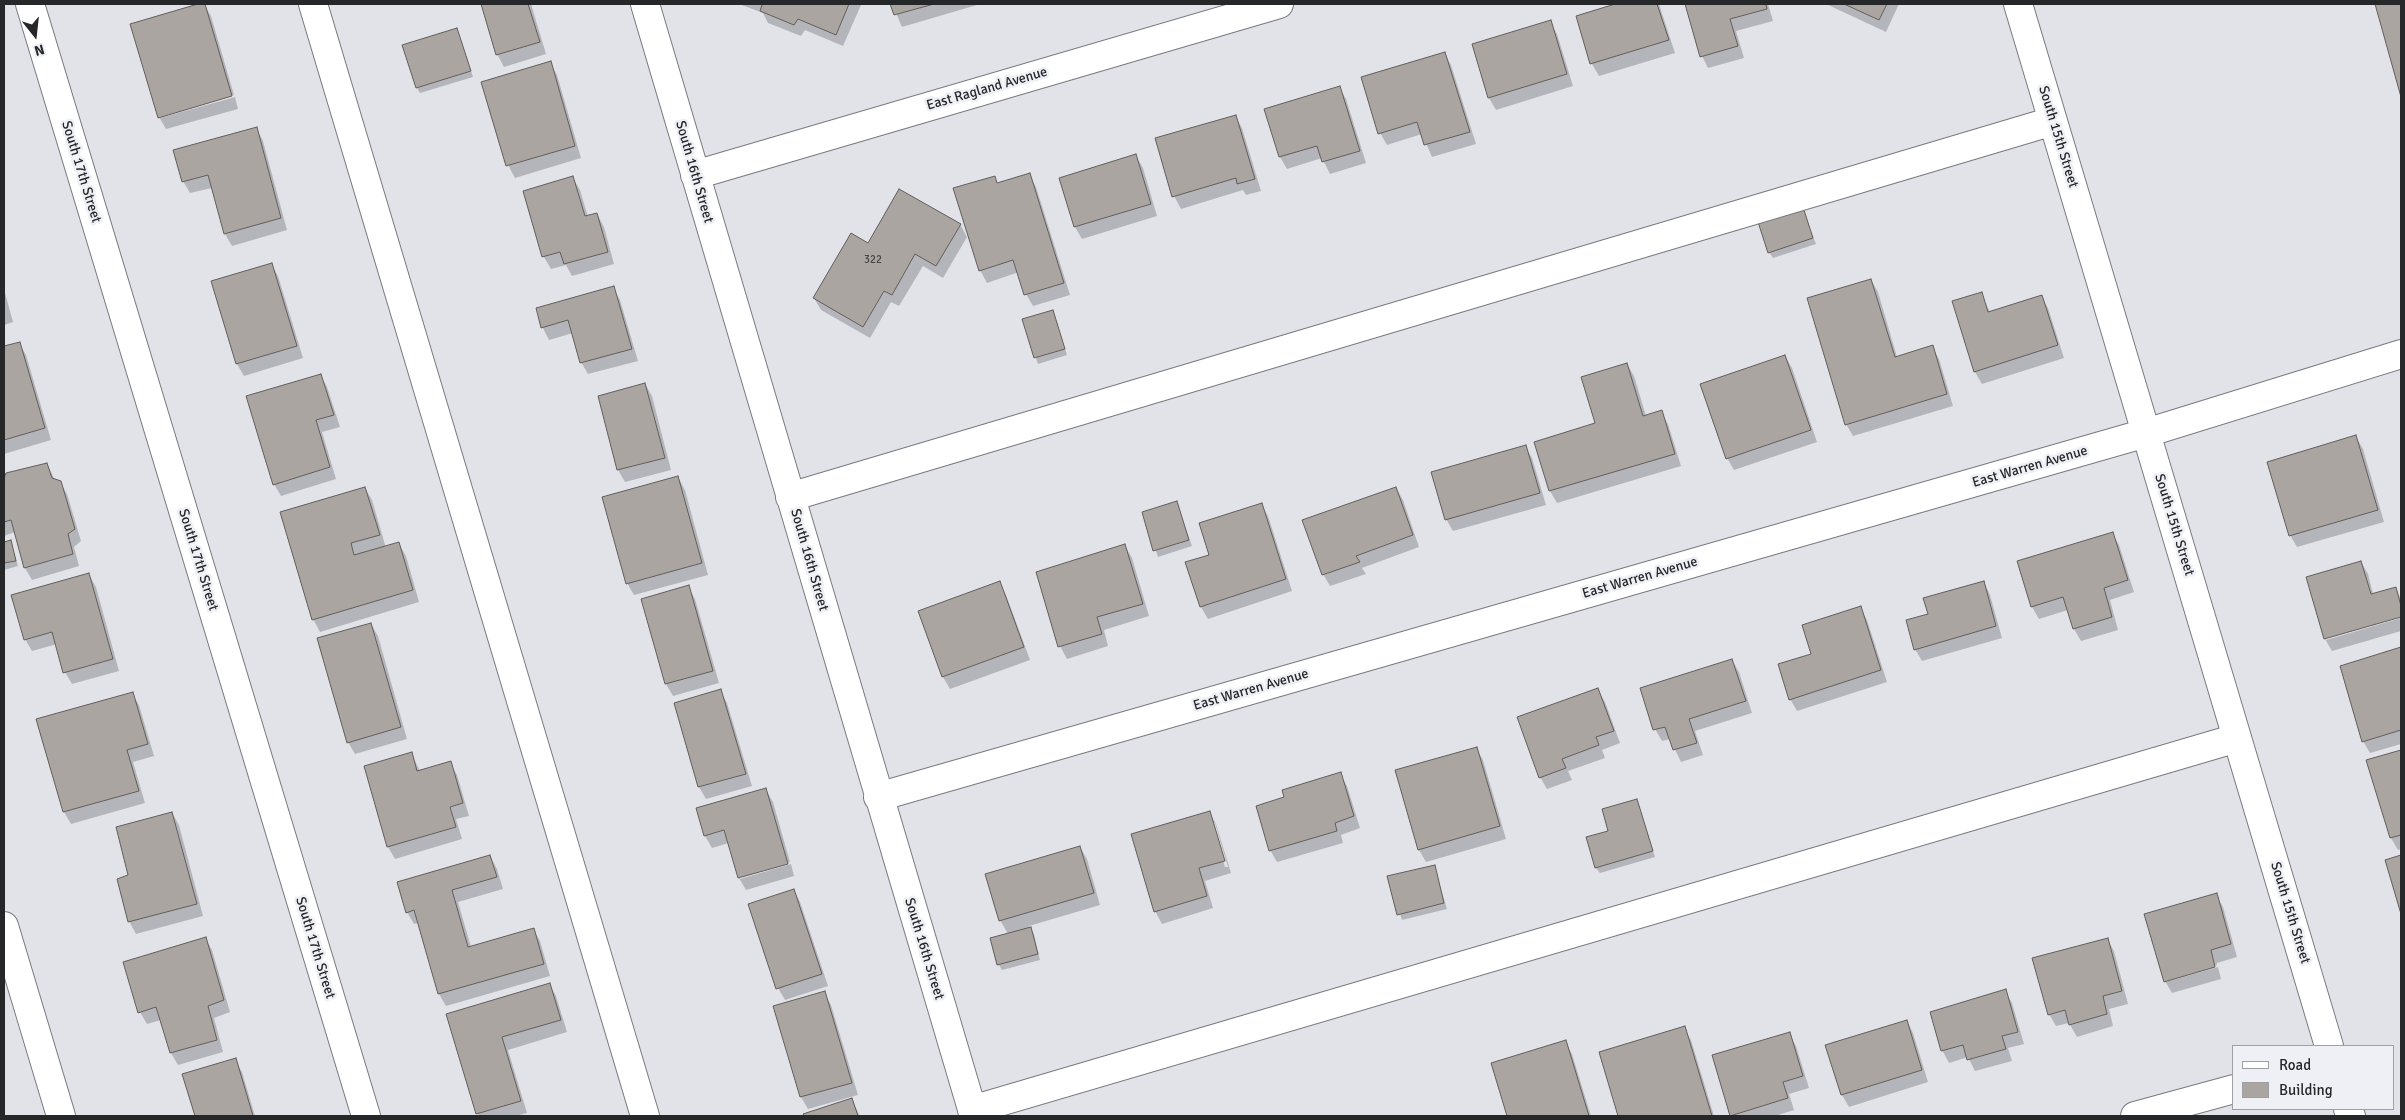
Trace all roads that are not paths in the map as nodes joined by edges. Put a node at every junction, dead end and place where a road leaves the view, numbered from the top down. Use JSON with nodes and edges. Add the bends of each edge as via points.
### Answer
{"nodes":[{"id":1,"x":30,"y":4,"type":"edge"},
{"id":2,"x":313,"y":4,"type":"edge"},
{"id":3,"x":645,"y":4,"type":"edge"},
{"id":4,"x":1279,"y":4,"type":"edge"},
{"id":5,"x":2018,"y":4,"type":"edge"},
{"id":6,"x":2053,"y":121,"type":"junction"},
{"id":7,"x":695,"y":175,"type":"junction"},
{"id":8,"x":2401,"y":354,"type":"edge"},
{"id":9,"x":2146,"y":433,"type":"junction"},
{"id":10,"x":790,"y":497,"type":"junction"},
{"id":11,"x":2237,"y":738,"type":"junction"},
{"id":12,"x":878,"y":797,"type":"junction"},
{"id":13,"x":4,"y":926,"type":"edge"},
{"id":14,"x":2329,"y":1045,"type":"edge"},
{"id":15,"x":2232,"y":1090,"type":"edge"},
{"id":16,"x":973,"y":1113,"type":"edge"},
{"id":17,"x":61,"y":1116,"type":"edge"},
{"id":18,"x":366,"y":1116,"type":"edge"},
{"id":19,"x":645,"y":1116,"type":"edge"},
{"id":20,"x":2135,"y":1116,"type":"edge"}],
"edges":[{"from":1,"to":18,"type":"street","name":"South 17th Street"},
{"from":2,"to":19,"type":"street"},
{"from":3,"to":7,"type":"street","name":"South 16th Street"},
{"from":4,"to":7,"type":"street","name":"East Ragland Avenue"},
{"from":5,"to":6,"type":"street","name":"South 15th Street"},
{"from":6,"to":9,"type":"street","name":"South 15th Street"},
{"from":6,"to":10,"type":"street"},
{"from":7,"to":10,"type":"street","name":"South 16th Street"},
{"from":8,"to":9,"type":"street","name":"East Warren Avenue"},
{"from":9,"to":11,"type":"street","name":"South 15th Street"},
{"from":9,"to":12,"type":"street","name":"East Warren Avenue"},
{"from":10,"to":12,"type":"street","name":"South 16th Street"},
{"from":11,"to":14,"type":"street","name":"South 15th Street"},
{"from":11,"to":16,"type":"street"},
{"from":12,"to":16,"type":"street","name":"South 16th Street"},
{"from":13,"to":17,"type":"street"},
{"from":15,"to":20,"type":"street"}]}
